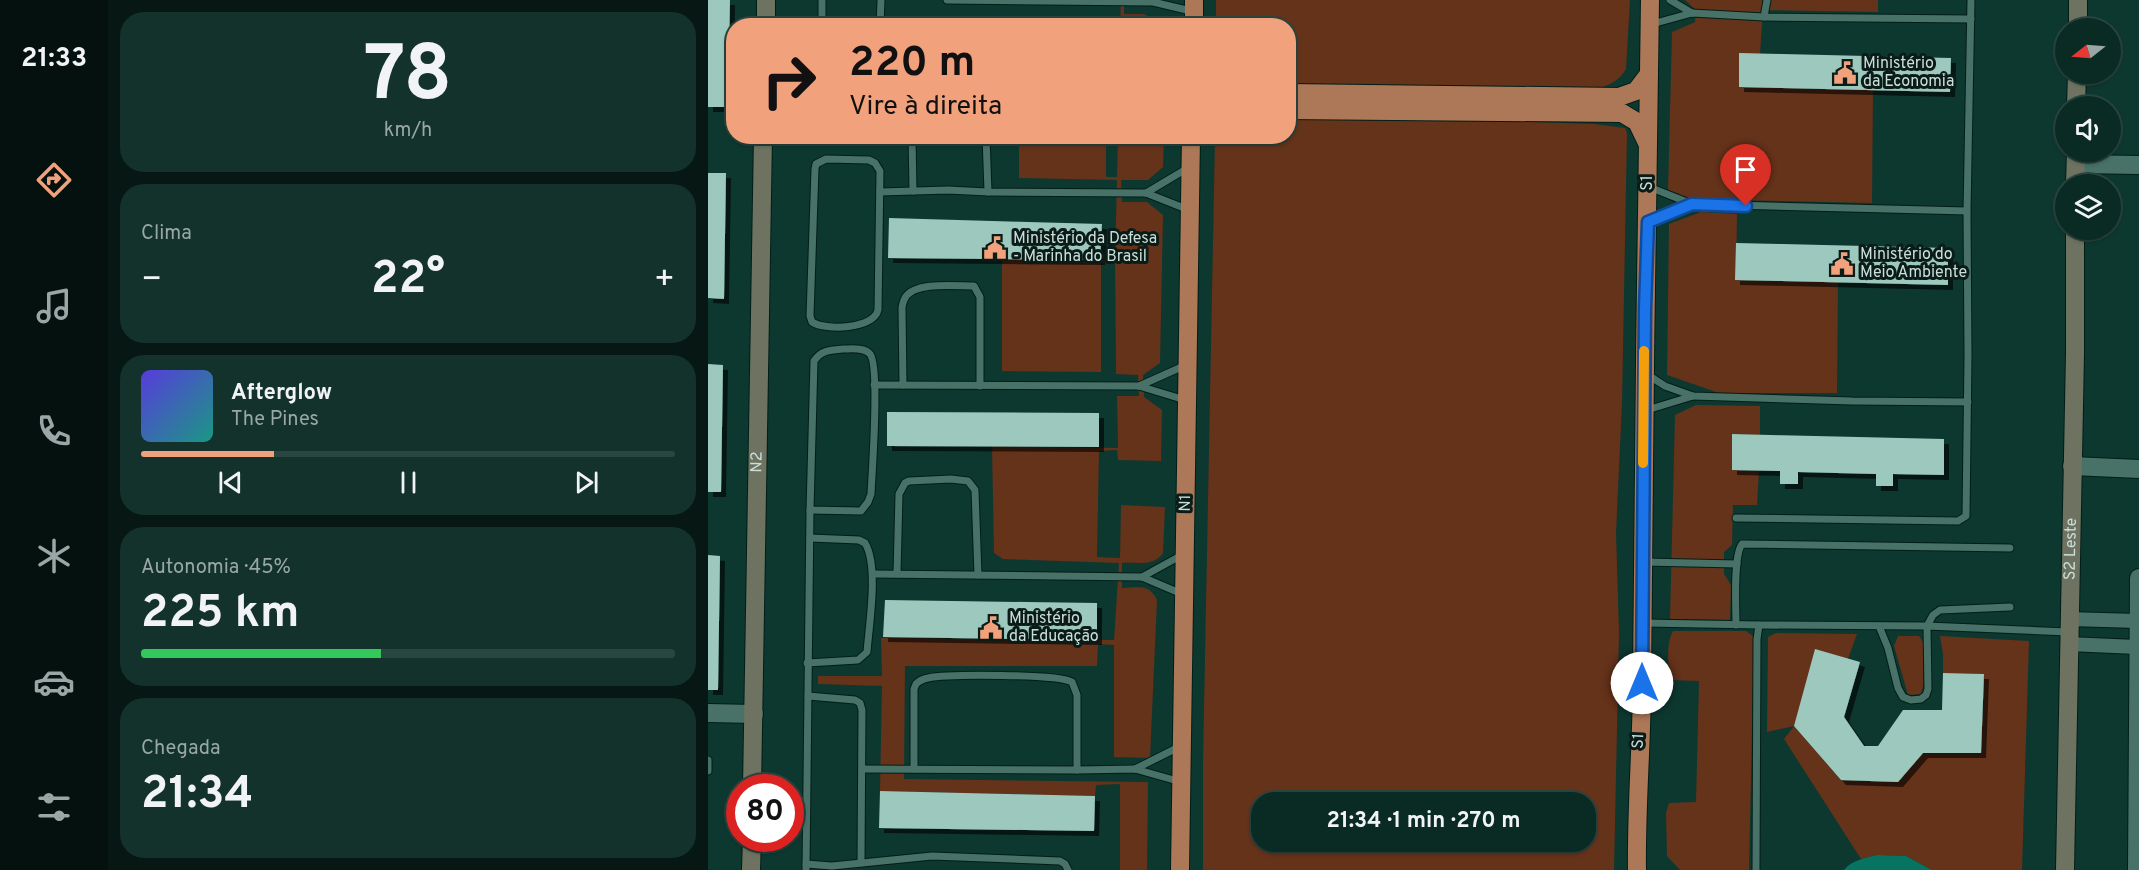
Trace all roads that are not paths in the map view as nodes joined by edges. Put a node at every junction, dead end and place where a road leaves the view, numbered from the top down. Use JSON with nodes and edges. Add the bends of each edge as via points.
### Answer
{"nodes":[{"id":1,"x":766,"y":0,"type":"edge"},
{"id":2,"x":822,"y":0,"type":"edge"},
{"id":3,"x":881,"y":0,"type":"edge"},
{"id":4,"x":947,"y":0,"type":"edge"},
{"id":5,"x":956,"y":0,"type":"edge"},
{"id":6,"x":1650,"y":0,"type":"edge"},
{"id":7,"x":1670,"y":0,"type":"edge"},
{"id":8,"x":1767,"y":0,"type":"edge"},
{"id":9,"x":1971,"y":0,"type":"edge"},
{"id":10,"x":2078,"y":0,"type":"edge"},
{"id":11,"x":1156,"y":1,"type":"edge"},
{"id":12,"x":1194,"y":13,"type":"edge"},
{"id":13,"x":1692,"y":13,"type":"junction"},
{"id":14,"x":1764,"y":17,"type":"junction"},
{"id":15,"x":766,"y":18,"type":"edge"},
{"id":16,"x":822,"y":18,"type":"edge"},
{"id":17,"x":880,"y":18,"type":"edge"},
{"id":18,"x":2078,"y":18,"type":"edge"},
{"id":19,"x":1971,"y":19,"type":"junction"},
{"id":20,"x":1649,"y":25,"type":"junction"},
{"id":21,"x":1649,"y":75,"type":"junction"},
{"id":22,"x":1296,"y":93,"type":"edge"},
{"id":23,"x":1296,"y":110,"type":"edge"},
{"id":24,"x":763,"y":144,"type":"edge"},
{"id":25,"x":912,"y":144,"type":"edge"},
{"id":26,"x":986,"y":144,"type":"edge"},
{"id":27,"x":1192,"y":144,"type":"edge"},
{"id":28,"x":1648,"y":144,"type":"junction"},
{"id":29,"x":2112,"y":162,"type":"edge"},
{"id":30,"x":2139,"y":165,"type":"edge"},
{"id":31,"x":1191,"y":166,"type":"junction"},
{"id":32,"x":1648,"y":186,"type":"junction"},
{"id":33,"x":913,"y":191,"type":"junction"},
{"id":34,"x":880,"y":192,"type":"junction"},
{"id":35,"x":988,"y":192,"type":"junction"},
{"id":36,"x":1146,"y":193,"type":"junction"},
{"id":37,"x":1692,"y":204,"type":"junction"},
{"id":38,"x":1191,"y":211,"type":"junction"},
{"id":39,"x":1967,"y":211,"type":"junction"},
{"id":40,"x":1648,"y":222,"type":"junction"},
{"id":41,"x":2075,"y":240,"type":"edge"},
{"id":42,"x":1188,"y":364,"type":"junction"},
{"id":43,"x":1644,"y":372,"type":"junction"},
{"id":44,"x":874,"y":385,"type":"junction"},
{"id":45,"x":903,"y":385,"type":"junction"},
{"id":46,"x":980,"y":386,"type":"junction"},
{"id":47,"x":1139,"y":386,"type":"junction"},
{"id":48,"x":1693,"y":396,"type":"junction"},
{"id":49,"x":1188,"y":401,"type":"junction"},
{"id":50,"x":1968,"y":402,"type":"junction"},
{"id":51,"x":1644,"y":411,"type":"junction"},
{"id":52,"x":2072,"y":466,"type":"junction"},
{"id":53,"x":2139,"y":469,"type":"edge"},
{"id":54,"x":810,"y":510,"type":"junction"},
{"id":55,"x":1736,"y":518,"type":"dead end"},
{"id":56,"x":810,"y":538,"type":"junction"},
{"id":57,"x":2010,"y":548,"type":"dead end"},
{"id":58,"x":1185,"y":553,"type":"junction"},
{"id":59,"x":1641,"y":562,"type":"junction"},
{"id":60,"x":1737,"y":564,"type":"junction"},
{"id":61,"x":873,"y":574,"type":"junction"},
{"id":62,"x":897,"y":574,"type":"junction"},
{"id":63,"x":978,"y":575,"type":"junction"},
{"id":64,"x":1142,"y":577,"type":"junction"},
{"id":65,"x":2139,"y":578,"type":"edge"},
{"id":66,"x":1185,"y":596,"type":"junction"},
{"id":67,"x":2010,"y":606,"type":"dead end"},
{"id":68,"x":2138,"y":621,"type":"edge"},
{"id":69,"x":1642,"y":623,"type":"junction"},
{"id":70,"x":1736,"y":625,"type":"junction"},
{"id":71,"x":1759,"y":625,"type":"junction"},
{"id":72,"x":1879,"y":626,"type":"junction"},
{"id":73,"x":1927,"y":626,"type":"junction"},
{"id":74,"x":2068,"y":632,"type":"junction"},
{"id":75,"x":2137,"y":647,"type":"junction"},
{"id":76,"x":807,"y":663,"type":"junction"},
{"id":77,"x":808,"y":696,"type":"junction"},
{"id":78,"x":708,"y":714,"type":"edge"},
{"id":79,"x":754,"y":714,"type":"junction"},
{"id":80,"x":1182,"y":745,"type":"junction"},
{"id":81,"x":708,"y":759,"type":"edge"},
{"id":82,"x":862,"y":769,"type":"junction"},
{"id":83,"x":914,"y":769,"type":"junction"},
{"id":84,"x":1135,"y":769,"type":"junction"},
{"id":85,"x":1077,"y":770,"type":"junction"},
{"id":86,"x":708,"y":771,"type":"edge"},
{"id":87,"x":752,"y":774,"type":"edge"},
{"id":88,"x":1181,"y":782,"type":"junction"},
{"id":89,"x":752,"y":852,"type":"edge"},
{"id":90,"x":897,"y":861,"type":"junction"},
{"id":91,"x":861,"y":863,"type":"junction"},
{"id":92,"x":806,"y":867,"type":"edge"},
{"id":93,"x":751,"y":870,"type":"edge"},
{"id":94,"x":897,"y":870,"type":"edge"},
{"id":95,"x":1068,"y":870,"type":"edge"},
{"id":96,"x":1180,"y":870,"type":"edge"},
{"id":97,"x":1637,"y":870,"type":"edge"},
{"id":98,"x":1756,"y":870,"type":"edge"},
{"id":99,"x":2065,"y":870,"type":"edge"},
{"id":100,"x":2137,"y":870,"type":"edge"}],
"edges":[{"from":1,"to":15,"type":"main road"},
{"from":2,"to":16,"type":"lane"},
{"from":3,"to":17,"type":"lane"},
{"from":4,"to":5,"type":"lane"},
{"from":5,"to":11,"type":"lane"},
{"from":6,"to":20,"type":"highway","name":"S1"},
{"from":7,"to":13,"type":"lane"},
{"from":8,"to":14,"type":"lane"},
{"from":9,"to":19,"type":"lane"},
{"from":10,"to":18,"type":"main road"},
{"from":11,"to":12,"type":"lane"},
{"from":13,"to":14,"type":"lane"},
{"from":13,"to":20,"type":"lane"},
{"from":14,"to":19,"type":"lane"},
{"from":19,"to":39,"type":"lane"},
{"from":20,"to":21,"type":"highway","name":"S1"},
{"from":21,"to":22,"type":"highway","via":[[1636,91],[1619,97]]},
{"from":21,"to":28,"type":"highway","name":"S1"},
{"from":23,"to":28,"type":"highway","via":[[1622,113],[1637,122]]},
{"from":24,"to":79,"type":"main road","name":"N2"},
{"from":25,"to":33,"type":"lane"},
{"from":26,"to":35,"type":"lane"},
{"from":27,"to":31,"type":"highway","name":"N1"},
{"from":28,"to":32,"type":"highway","name":"S1"},
{"from":29,"to":30,"type":"street"},
{"from":31,"to":36,"type":"lane"},
{"from":31,"to":38,"type":"highway","name":"N1"},
{"from":32,"to":37,"type":"lane"},
{"from":32,"to":40,"type":"highway","name":"S1"},
{"from":33,"to":34,"type":"lane"},
{"from":33,"to":35,"type":"lane"},
{"from":34,"to":34,"type":"lane","via":[[878,166],[869,160],[826,159],[816,164],[810,296],[810,316],[816,325],[857,325],[877,316]]},
{"from":35,"to":36,"type":"lane"},
{"from":36,"to":38,"type":"lane"},
{"from":37,"to":39,"type":"lane"},
{"from":37,"to":40,"type":"lane"},
{"from":38,"to":42,"type":"highway","name":"N1"},
{"from":39,"to":50,"type":"lane"},
{"from":40,"to":43,"type":"highway","name":"S1"},
{"from":41,"to":52,"type":"main road","name":"S2 Leste"},
{"from":42,"to":47,"type":"lane"},
{"from":42,"to":49,"type":"highway","name":"N1"},
{"from":43,"to":48,"type":"lane","via":[[1665,386]]},
{"from":43,"to":51,"type":"highway","name":"S1"},
{"from":44,"to":45,"type":"lane"},
{"from":44,"to":54,"type":"lane","via":[[868,502],[861,511]]},
{"from":44,"to":54,"type":"lane","via":[[873,360],[862,349],[826,351],[814,361]]},
{"from":45,"to":46,"type":"lane"},
{"from":45,"to":46,"type":"lane","via":[[905,297],[913,289],[950,285],[974,286],[980,297]]},
{"from":46,"to":47,"type":"lane"},
{"from":47,"to":49,"type":"lane"},
{"from":48,"to":50,"type":"lane"},
{"from":48,"to":51,"type":"lane"},
{"from":49,"to":58,"type":"highway","name":"N1"},
{"from":50,"to":55,"type":"lane","via":[[1964,519]]},
{"from":51,"to":59,"type":"highway","name":"S1"},
{"from":52,"to":53,"type":"street"},
{"from":52,"to":74,"type":"main road","name":"S2 Leste"},
{"from":54,"to":56,"type":"lane"},
{"from":56,"to":61,"type":"lane","via":[[865,543]]},
{"from":56,"to":76,"type":"lane"},
{"from":57,"to":60,"type":"lane","via":[[1746,544],[1740,546]]},
{"from":58,"to":64,"type":"lane"},
{"from":58,"to":66,"type":"highway","name":"N1"},
{"from":59,"to":60,"type":"lane"},
{"from":59,"to":69,"type":"highway","name":"S1"},
{"from":60,"to":70,"type":"lane"},
{"from":61,"to":62,"type":"lane"},
{"from":61,"to":76,"type":"lane","via":[[867,652],[858,660]]},
{"from":62,"to":63,"type":"lane"},
{"from":62,"to":63,"type":"lane","via":[[900,489],[909,481],[951,479],[968,481],[975,490]]},
{"from":63,"to":64,"type":"lane"},
{"from":64,"to":66,"type":"lane"},
{"from":65,"to":68,"type":"street"},
{"from":66,"to":80,"type":"highway","name":"N1"},
{"from":67,"to":73,"type":"lane","via":[[1940,610]]},
{"from":68,"to":74,"type":"street"},
{"from":68,"to":75,"type":"street"},
{"from":69,"to":70,"type":"lane"},
{"from":69,"to":97,"type":"highway","name":"S1"},
{"from":70,"to":71,"type":"lane"},
{"from":71,"to":72,"type":"lane"},
{"from":71,"to":98,"type":"lane"},
{"from":72,"to":73,"type":"lane"},
{"from":72,"to":73,"type":"lane","via":[[1898,688],[1903,697],[1911,700],[1922,699],[1928,689]]},
{"from":73,"to":74,"type":"lane"},
{"from":74,"to":75,"type":"street"},
{"from":74,"to":99,"type":"main road","name":"S2 Leste"},
{"from":75,"to":100,"type":"street"},
{"from":76,"to":77,"type":"lane"},
{"from":77,"to":82,"type":"lane","via":[[860,703]]},
{"from":77,"to":92,"type":"lane"},
{"from":78,"to":79,"type":"street"},
{"from":79,"to":87,"type":"main road","name":"N2"},
{"from":80,"to":84,"type":"lane"},
{"from":80,"to":88,"type":"highway","name":"N1"},
{"from":81,"to":86,"type":"lane"},
{"from":82,"to":83,"type":"lane"},
{"from":82,"to":91,"type":"lane"},
{"from":83,"to":85,"type":"lane"},
{"from":83,"to":85,"type":"lane","via":[[914,689],[919,681],[943,676],[1043,677],[1072,682],[1077,695]]},
{"from":84,"to":85,"type":"lane"},
{"from":84,"to":88,"type":"lane"},
{"from":88,"to":96,"type":"highway","name":"N1"},
{"from":89,"to":93,"type":"main road"},
{"from":90,"to":91,"type":"lane"},
{"from":90,"to":94,"type":"lane"},
{"from":90,"to":95,"type":"lane","via":[[932,856],[1038,858],[1060,861]]},
{"from":91,"to":92,"type":"lane"}]}
